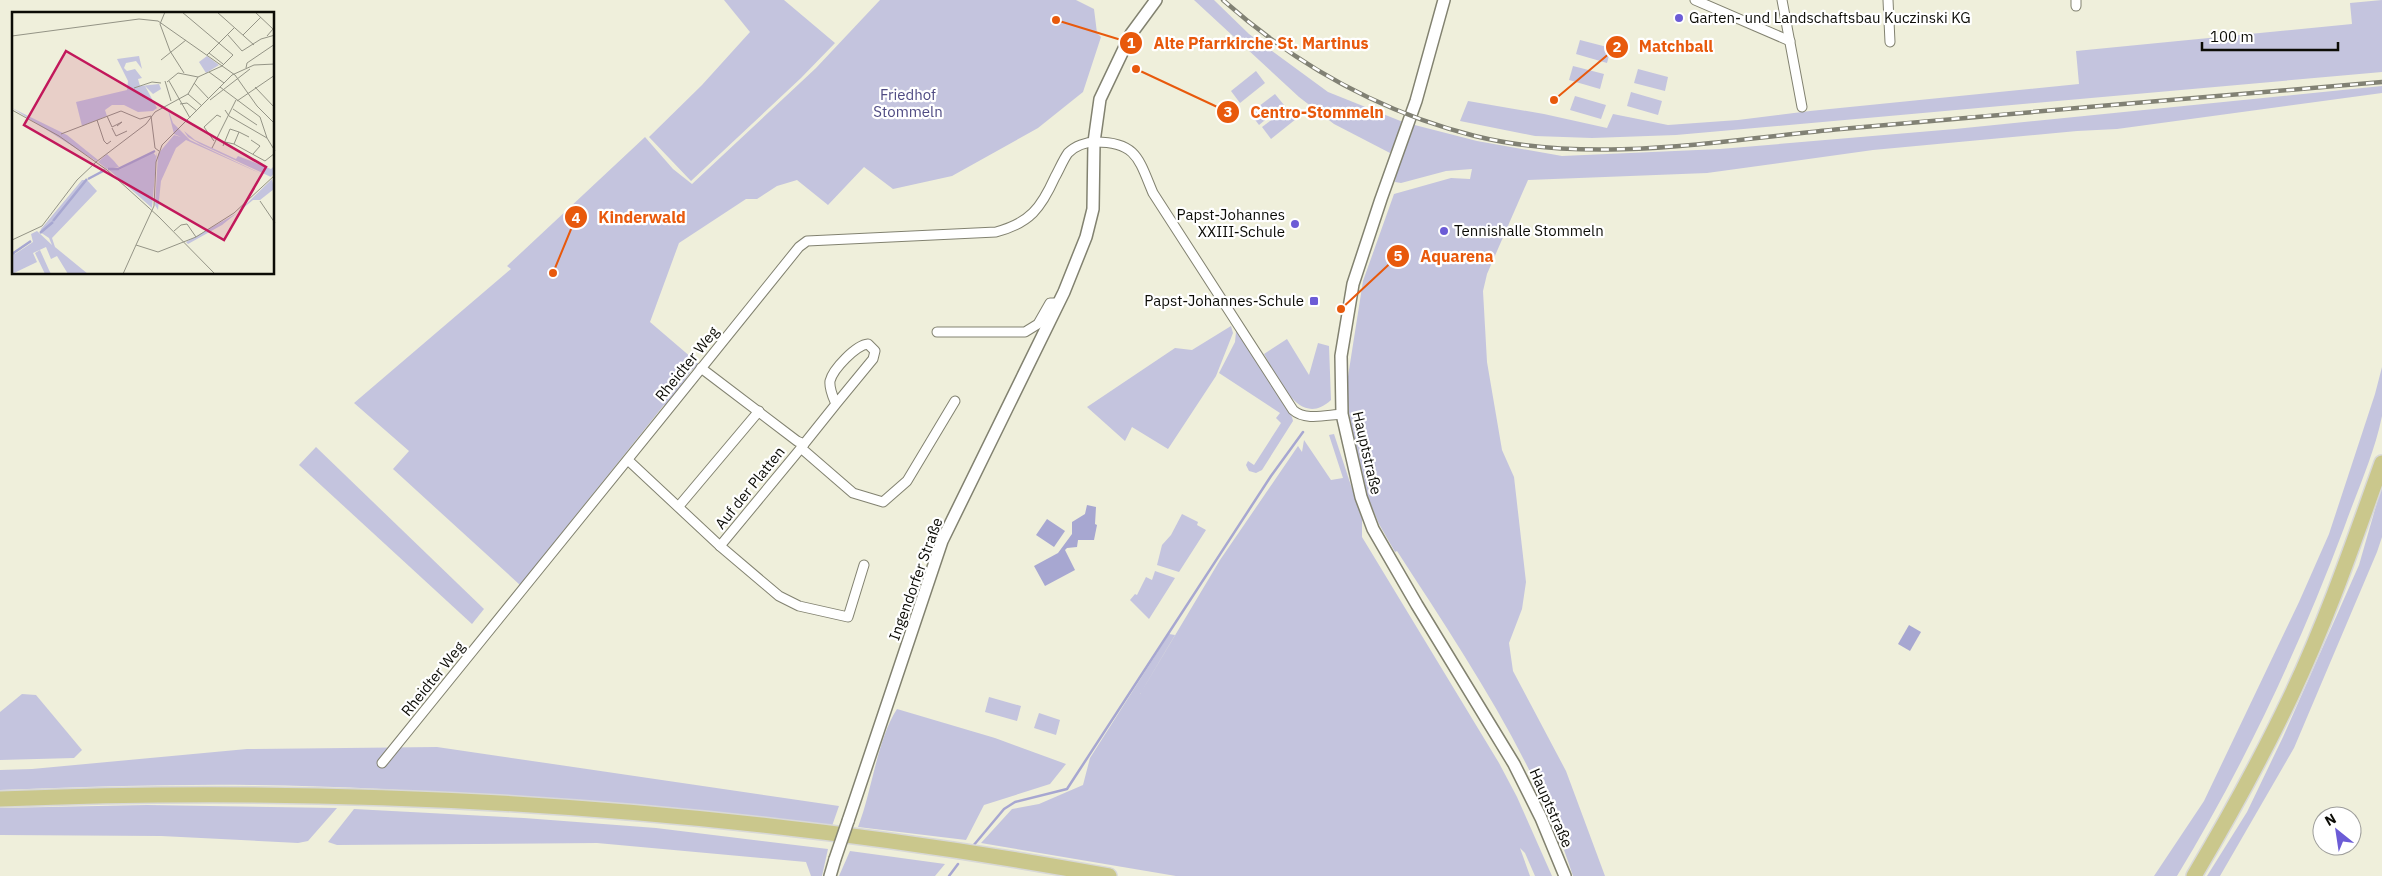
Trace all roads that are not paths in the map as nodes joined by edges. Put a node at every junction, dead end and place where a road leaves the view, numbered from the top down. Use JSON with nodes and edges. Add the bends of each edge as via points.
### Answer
{"nodes":[{"id":1,"x":1156,"y":0,"type":"edge"},
{"id":2,"x":1444,"y":0,"type":"edge"},
{"id":3,"x":1695,"y":0,"type":"edge"},
{"id":4,"x":1782,"y":0,"type":"edge"},
{"id":5,"x":1888,"y":0,"type":"edge"},
{"id":6,"x":1790,"y":41,"type":"junction"},
{"id":7,"x":1890,"y":42,"type":"dead end"},
{"id":8,"x":1802,"y":107,"type":"dead end"},
{"id":9,"x":1094,"y":142,"type":"junction"},
{"id":10,"x":1059,"y":304,"type":"junction"},
{"id":11,"x":937,"y":332,"type":"dead end"},
{"id":12,"x":701,"y":368,"type":"junction"},
{"id":13,"x":955,"y":401,"type":"dead end"},
{"id":14,"x":836,"y":404,"type":"junction"},
{"id":15,"x":759,"y":412,"type":"junction"},
{"id":16,"x":1342,"y":414,"type":"junction"},
{"id":17,"x":802,"y":446,"type":"junction"},
{"id":18,"x":629,"y":460,"type":"junction"},
{"id":19,"x":2382,"y":462,"type":"edge"},
{"id":20,"x":679,"y":506,"type":"junction"},
{"id":21,"x":720,"y":546,"type":"junction"},
{"id":22,"x":864,"y":565,"type":"dead end"},
{"id":23,"x":382,"y":763,"type":"dead end"},
{"id":24,"x":0,"y":799,"type":"edge"},
{"id":25,"x":830,"y":876,"type":"edge"},
{"id":26,"x":1109,"y":876,"type":"edge"},
{"id":27,"x":1565,"y":876,"type":"edge"},
{"id":28,"x":2194,"y":876,"type":"edge"}],
"edges":[{"from":1,"to":9,"type":"street","name":"Ingendorfer Straße","via":[[1131,34],[1107,80],[1100,99]]},
{"from":2,"to":16,"type":"street","name":"Hauptstraße","via":[[1416,101],[1354,284],[1341,356]]},
{"from":3,"to":6,"type":"street"},
{"from":4,"to":6,"type":"street"},
{"from":5,"to":7,"type":"street"},
{"from":6,"to":8,"type":"street"},
{"from":9,"to":10,"type":"street","name":"Ingendorfer Straße","via":[[1090,220]]},
{"from":9,"to":12,"type":"street","name":"Rheidter Weg","via":[[1078,146],[1068,154],[1038,210],[1012,228],[996,232],[807,241]]},
{"from":9,"to":16,"type":"street","via":[[1127,147],[1138,159],[1153,193],[1293,410],[1302,416]]},
{"from":10,"to":11,"type":"street","via":[[1050,303],[1038,324],[1025,332]]},
{"from":10,"to":25,"type":"street","name":"Ingendorfer Straße","bridge":true,"via":[[942,541]]},
{"from":12,"to":15,"type":"street"},
{"from":12,"to":18,"type":"street","name":"Rheidter Weg"},
{"from":13,"to":17,"type":"street","via":[[907,480],[883,502],[854,493]]},
{"from":14,"to":14,"type":"street","name":"Auf der Platten","via":[[830,384],[832,376],[853,351],[868,344],[874,351],[873,359]]},
{"from":14,"to":17,"type":"street","name":"Auf der Platten"},
{"from":15,"to":17,"type":"street"},
{"from":15,"to":20,"type":"street"},
{"from":16,"to":27,"type":"street","name":"Hauptstraße","via":[[1361,497],[1373,529],[1514,764]]},
{"from":17,"to":21,"type":"street","name":"Auf der Platten"},
{"from":18,"to":20,"type":"street","name":"Auf der Platten"},
{"from":18,"to":23,"type":"street","name":"Rheidter Weg"},
{"from":19,"to":28,"type":"main road","via":[[2340,580],[2292,694],[2241,796]]},
{"from":20,"to":21,"type":"street","name":"Auf der Platten"},
{"from":21,"to":22,"type":"street","name":"Auf der Platten","via":[[779,596],[799,606],[848,617]]},
{"from":24,"to":26,"type":"main road","via":[[374,796],[583,808],[949,850]]}]}
